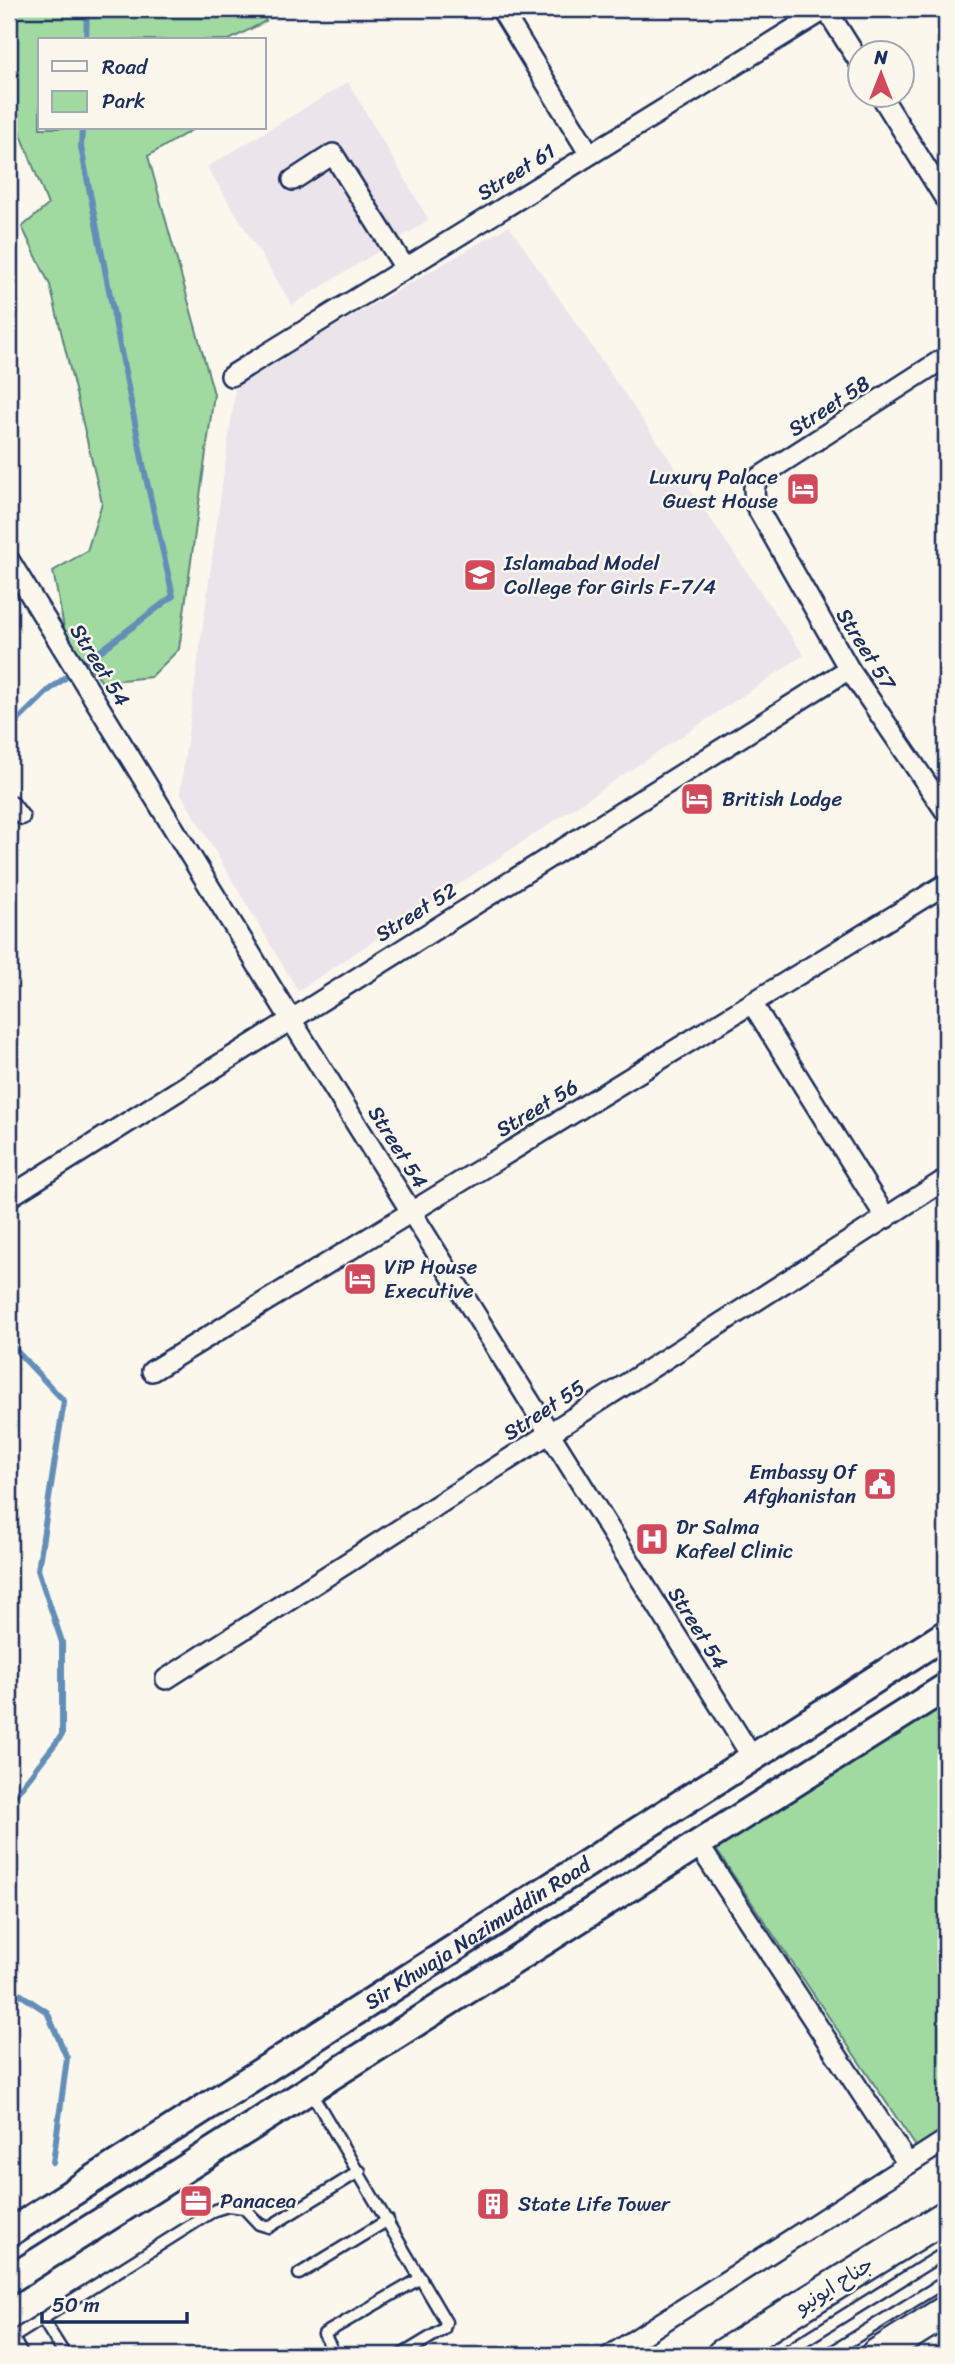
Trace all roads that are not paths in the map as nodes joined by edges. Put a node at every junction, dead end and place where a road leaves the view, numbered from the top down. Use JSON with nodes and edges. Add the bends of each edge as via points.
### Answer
{"nodes":[{"id":1,"x":502,"y":9,"type":"edge"},
{"id":2,"x":826,"y":9,"type":"edge"},
{"id":3,"x":846,"y":41,"type":"edge"},
{"id":4,"x":889,"y":108,"type":"edge"},
{"id":5,"x":589,"y":153,"type":"junction"},
{"id":6,"x":293,"y":180,"type":"dead end"},
{"id":7,"x":946,"y":200,"type":"edge"},
{"id":8,"x":405,"y":268,"type":"junction"},
{"id":9,"x":946,"y":357,"type":"edge"},
{"id":10,"x":231,"y":376,"type":"dead end"},
{"id":11,"x":755,"y":504,"type":"joint"},
{"id":12,"x":9,"y":560,"type":"edge"},
{"id":13,"x":849,"y":669,"type":"junction"},
{"id":14,"x":9,"y":806,"type":"edge"},
{"id":15,"x":946,"y":813,"type":"edge"},
{"id":16,"x":22,"y":817,"type":"dead end"},
{"id":17,"x":946,"y":884,"type":"edge"},
{"id":18,"x":752,"y":1003,"type":"junction"},
{"id":19,"x":290,"y":1017,"type":"junction"},
{"id":20,"x":946,"y":1179,"type":"edge"},
{"id":21,"x":9,"y":1197,"type":"edge"},
{"id":22,"x":412,"y":1212,"type":"junction"},
{"id":23,"x":886,"y":1218,"type":"junction"},
{"id":24,"x":152,"y":1371,"type":"dead end"},
{"id":25,"x":550,"y":1433,"type":"junction"},
{"id":26,"x":946,"y":1634,"type":"edge"},
{"id":27,"x":166,"y":1679,"type":"dead end"},
{"id":28,"x":946,"y":1688,"type":"edge"},
{"id":29,"x":752,"y":1757,"type":"junction"},
{"id":30,"x":698,"y":1844,"type":"junction"},
{"id":31,"x":310,"y":2090,"type":"junction"},
{"id":32,"x":946,"y":2140,"type":"edge"},
{"id":33,"x":908,"y":2164,"type":"junction"},
{"id":34,"x":360,"y":2171,"type":"junction"},
{"id":35,"x":946,"y":2216,"type":"edge"},
{"id":36,"x":388,"y":2220,"type":"junction"},
{"id":37,"x":9,"y":2233,"type":"edge"},
{"id":38,"x":946,"y":2252,"type":"edge"},
{"id":39,"x":36,"y":2262,"type":"junction"},
{"id":40,"x":299,"y":2274,"type":"dead end"},
{"id":41,"x":421,"y":2278,"type":"junction"},
{"id":42,"x":9,"y":2280,"type":"edge"},
{"id":43,"x":946,"y":2281,"type":"edge"},
{"id":44,"x":9,"y":2294,"type":"edge"},
{"id":45,"x":946,"y":2311,"type":"edge"},
{"id":46,"x":43,"y":2320,"type":"junction"},
{"id":47,"x":9,"y":2342,"type":"edge"},
{"id":48,"x":15,"y":2355,"type":"edge"},
{"id":49,"x":65,"y":2355,"type":"edge"},
{"id":50,"x":335,"y":2355,"type":"edge"},
{"id":51,"x":401,"y":2355,"type":"edge"},
{"id":52,"x":611,"y":2355,"type":"edge"},
{"id":53,"x":722,"y":2355,"type":"edge"},
{"id":54,"x":781,"y":2355,"type":"edge"},
{"id":55,"x":827,"y":2355,"type":"edge"},
{"id":56,"x":876,"y":2355,"type":"edge"}],
"edges":[{"from":1,"to":5,"type":"street"},
{"from":2,"to":3,"type":"street"},
{"from":2,"to":5,"type":"street","name":"Street 61"},
{"from":4,"to":7,"type":"street"},
{"from":5,"to":8,"type":"street","name":"Street 61"},
{"from":6,"to":8,"type":"street","via":[[332,154]]},
{"from":8,"to":10,"type":"street","name":"Street 61"},
{"from":9,"to":11,"type":"street","name":"Street 58","via":[[758,478]]},
{"from":11,"to":13,"type":"street","name":"Street 57"},
{"from":12,"to":19,"type":"street","name":"Street 54"},
{"from":13,"to":15,"type":"street","name":"Street 57"},
{"from":13,"to":19,"type":"street","name":"Street 52"},
{"from":14,"to":16,"type":"street"},
{"from":17,"to":18,"type":"street","name":"Street 56"},
{"from":18,"to":22,"type":"street","name":"Street 56"},
{"from":18,"to":23,"type":"street"},
{"from":19,"to":21,"type":"street","name":"Street 52"},
{"from":19,"to":22,"type":"street","name":"Street 54"},
{"from":20,"to":23,"type":"street","name":"Street 55"},
{"from":22,"to":24,"type":"street","name":"Street 56"},
{"from":22,"to":25,"type":"street","name":"Street 54"},
{"from":23,"to":25,"type":"street","name":"Street 55"},
{"from":25,"to":27,"type":"street","name":"Street 55"},
{"from":25,"to":29,"type":"street","name":"Street 54"},
{"from":26,"to":29,"type":"main road","name":"Sir Khwaja Nazimuddin Road"},
{"from":28,"to":30,"type":"main road","name":"Sir Khwaja Nazimuddin Road"},
{"from":29,"to":37,"type":"main road","name":"Sir Khwaja Nazimuddin Road"},
{"from":30,"to":31,"type":"main road","name":"Sir Khwaja Nazimuddin Road"},
{"from":30,"to":33,"type":"street"},
{"from":31,"to":34,"type":"lane"},
{"from":31,"to":39,"type":"main road","name":"Sir Khwaja Nazimuddin Road"},
{"from":32,"to":33,"type":"street"},
{"from":33,"to":52,"type":"street"},
{"from":34,"to":36,"type":"lane"},
{"from":34,"to":46,"type":"lane","via":[[268,2227],[244,2208],[215,2210]]},
{"from":35,"to":53,"type":"main road","name":"جناح ایونیو"},
{"from":36,"to":40,"type":"lane"},
{"from":36,"to":41,"type":"lane"},
{"from":38,"to":54,"type":"lane"},
{"from":39,"to":42,"type":"main road","name":"Sir Khwaja Nazimuddin Road"},
{"from":39,"to":44,"type":"main road"},
{"from":41,"to":50,"type":"lane","via":[[324,2334]]},
{"from":41,"to":51,"type":"lane","via":[[446,2322],[444,2329]]},
{"from":43,"to":55,"type":"lane"},
{"from":45,"to":56,"type":"main road"},
{"from":46,"to":47,"type":"lane"},
{"from":46,"to":49,"type":"lane"},
{"from":47,"to":48,"type":"street"}]}
